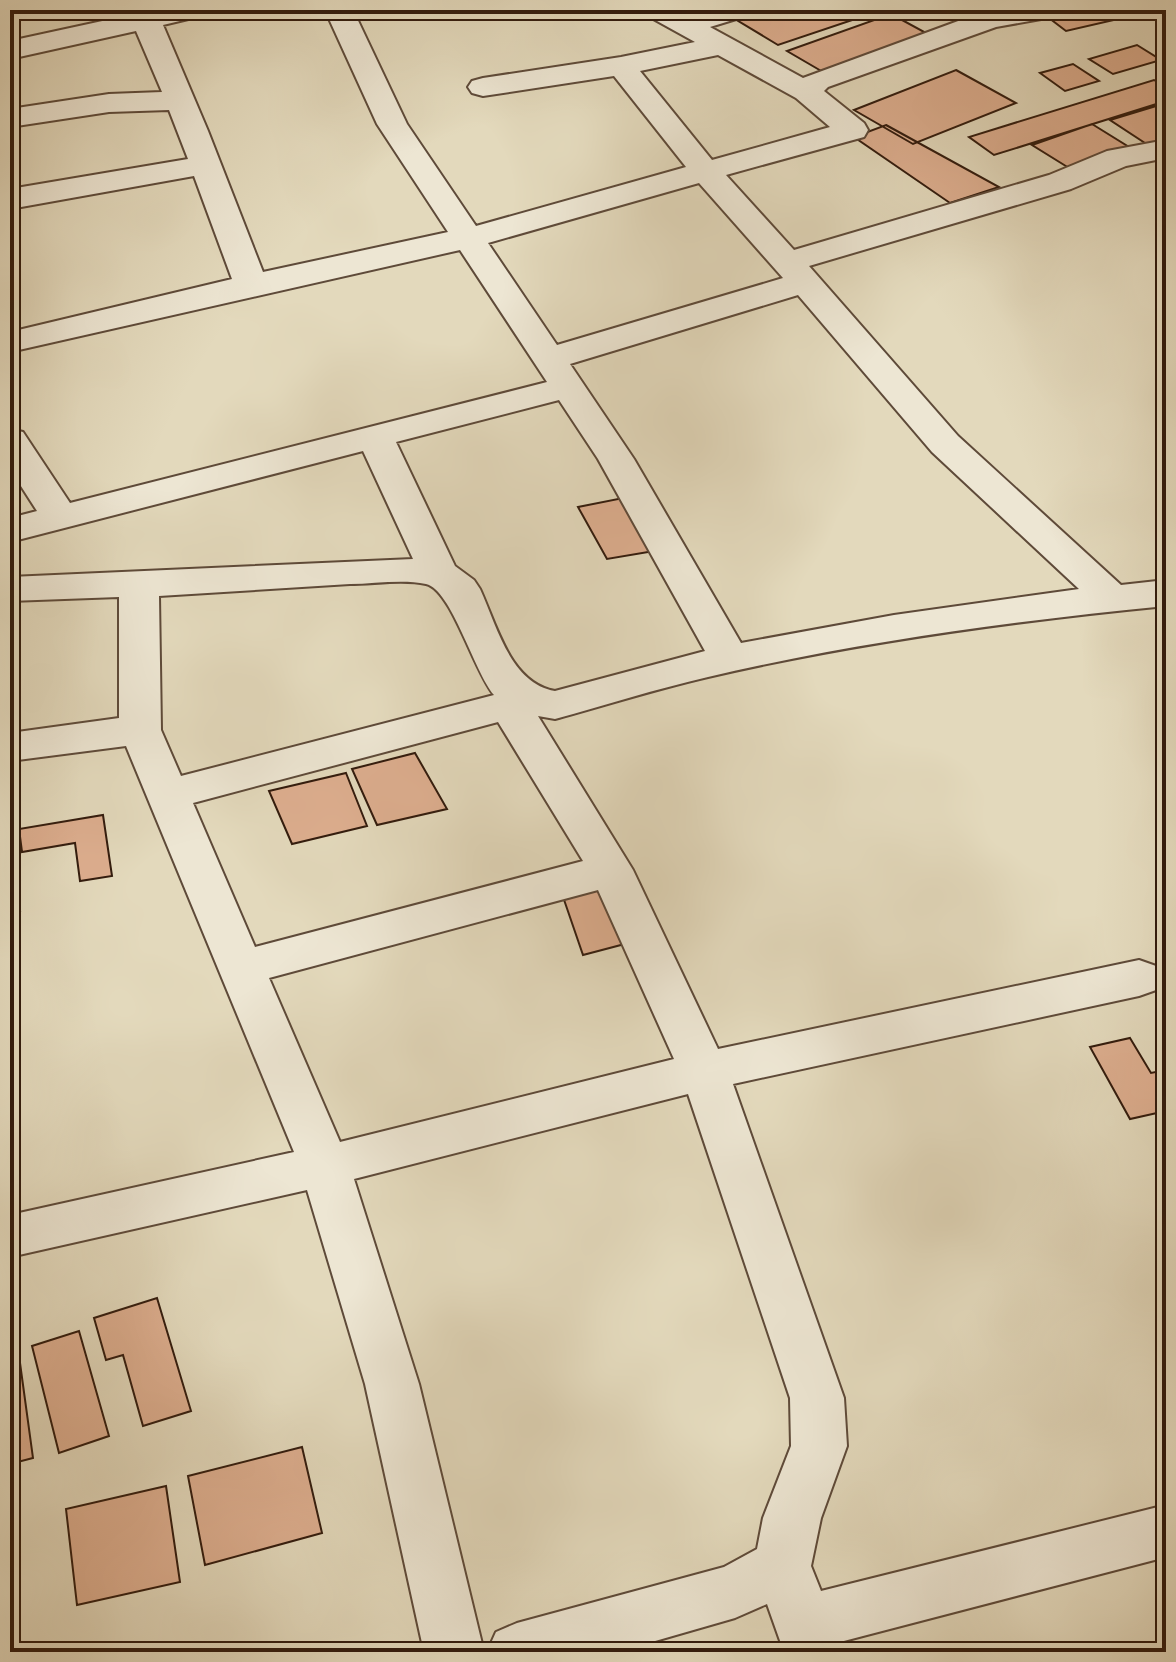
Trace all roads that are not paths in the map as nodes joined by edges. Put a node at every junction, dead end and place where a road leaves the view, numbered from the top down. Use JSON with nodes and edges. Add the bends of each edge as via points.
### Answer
{"nodes":[{"id":1,"x":191,"y":10,"type":"edge"},
{"id":2,"x":339,"y":10,"type":"edge"},
{"id":3,"x":658,"y":10,"type":"edge"},
{"id":4,"x":736,"y":10,"type":"edge"},
{"id":5,"x":1048,"y":10,"type":"edge"},
{"id":6,"x":144,"y":15,"type":"edge"},
{"id":7,"x":685,"y":25,"type":"junction"},
{"id":8,"x":722,"y":45,"type":"junction"},
{"id":9,"x":10,"y":50,"type":"edge"},
{"id":10,"x":621,"y":66,"type":"junction"},
{"id":11,"x":483,"y":87,"type":"dead end"},
{"id":12,"x":807,"y":92,"type":"junction"},
{"id":13,"x":180,"y":101,"type":"junction"},
{"id":14,"x":10,"y":118,"type":"edge"},
{"id":15,"x":1166,"y":149,"type":"edge"},
{"id":16,"x":205,"y":165,"type":"junction"},
{"id":17,"x":705,"y":171,"type":"junction"},
{"id":18,"x":10,"y":199,"type":"edge"},
{"id":19,"x":468,"y":238,"type":"junction"},
{"id":20,"x":796,"y":272,"type":"junction"},
{"id":21,"x":251,"y":285,"type":"junction"},
{"id":22,"x":10,"y":342,"type":"edge"},
{"id":23,"x":559,"y":373,"type":"junction"},
{"id":24,"x":375,"y":436,"type":"junction"},
{"id":25,"x":10,"y":440,"type":"edge"},
{"id":26,"x":59,"y":516,"type":"junction"},
{"id":27,"x":10,"y":530,"type":"edge"},
{"id":28,"x":439,"y":573,"type":"junction"},
{"id":29,"x":139,"y":585,"type":"junction"},
{"id":30,"x":10,"y":589,"type":"edge"},
{"id":31,"x":1166,"y":593,"type":"edge"},
{"id":32,"x":1112,"y":598,"type":"junction"},
{"id":33,"x":729,"y":658,"type":"junction"},
{"id":34,"x":518,"y":703,"type":"junction"},
{"id":35,"x":140,"y":730,"type":"junction"},
{"id":36,"x":10,"y":747,"type":"edge"},
{"id":37,"x":168,"y":795,"type":"junction"},
{"id":38,"x":611,"y":870,"type":"junction"},
{"id":39,"x":241,"y":968,"type":"junction"},
{"id":40,"x":1139,"y":978,"type":"dead end"},
{"id":41,"x":704,"y":1071,"type":"junction"},
{"id":42,"x":325,"y":1166,"type":"junction"},
{"id":43,"x":10,"y":1236,"type":"edge"},
{"id":44,"x":1166,"y":1531,"type":"edge"},
{"id":45,"x":782,"y":1566,"type":"junction"},
{"id":46,"x":808,"y":1638,"type":"edge"},
{"id":47,"x":454,"y":1652,"type":"edge"},
{"id":48,"x":517,"y":1652,"type":"edge"}],
"edges":[{"from":1,"to":6,"type":"street"},
{"from":2,"to":19,"type":"street","via":[[392,124]]},
{"from":3,"to":7,"type":"street"},
{"from":4,"to":7,"type":"street"},
{"from":5,"to":12,"type":"street","via":[[990,19],[817,81]]},
{"from":6,"to":9,"type":"street"},
{"from":6,"to":13,"type":"street"},
{"from":7,"to":8,"type":"street"},
{"from":8,"to":10,"type":"street"},
{"from":8,"to":12,"type":"street"},
{"from":10,"to":11,"type":"street"},
{"from":10,"to":17,"type":"street"},
{"from":12,"to":17,"type":"street","via":[[853,130]]},
{"from":13,"to":14,"type":"street","via":[[109,103]]},
{"from":13,"to":16,"type":"street"},
{"from":15,"to":20,"type":"street","via":[[1118,158]]},
{"from":16,"to":18,"type":"street"},
{"from":16,"to":21,"type":"street"},
{"from":17,"to":19,"type":"street"},
{"from":17,"to":20,"type":"street"},
{"from":19,"to":21,"type":"street"},
{"from":19,"to":23,"type":"street"},
{"from":20,"to":23,"type":"street"},
{"from":20,"to":32,"type":"street","via":[[945,444]]},
{"from":21,"to":22,"type":"street"},
{"from":23,"to":24,"type":"street"},
{"from":23,"to":33,"type":"street","via":[[616,459]]},
{"from":24,"to":26,"type":"street"},
{"from":24,"to":28,"type":"street"},
{"from":25,"to":26,"type":"street"},
{"from":26,"to":27,"type":"street"},
{"from":28,"to":29,"type":"street"},
{"from":28,"to":34,"type":"street","via":[[460,589]]},
{"from":29,"to":30,"type":"street"},
{"from":29,"to":35,"type":"street"},
{"from":31,"to":32,"type":"street"},
{"from":32,"to":33,"type":"street","via":[[993,612]]},
{"from":33,"to":34,"type":"street","via":[[555,705]]},
{"from":34,"to":37,"type":"street"},
{"from":34,"to":38,"type":"street","via":[[527,731]]},
{"from":35,"to":36,"type":"street"},
{"from":35,"to":37,"type":"street"},
{"from":37,"to":39,"type":"street"},
{"from":38,"to":39,"type":"street"},
{"from":38,"to":41,"type":"street"},
{"from":39,"to":42,"type":"street"},
{"from":40,"to":41,"type":"street"},
{"from":41,"to":42,"type":"street"},
{"from":41,"to":45,"type":"street","via":[[817,1398],[819,1446],[792,1518]]},
{"from":42,"to":43,"type":"street"},
{"from":42,"to":47,"type":"street","via":[[392,1384]]},
{"from":44,"to":46,"type":"street"},
{"from":45,"to":46,"type":"street"},
{"from":45,"to":48,"type":"street","via":[[735,1591]]}]}
